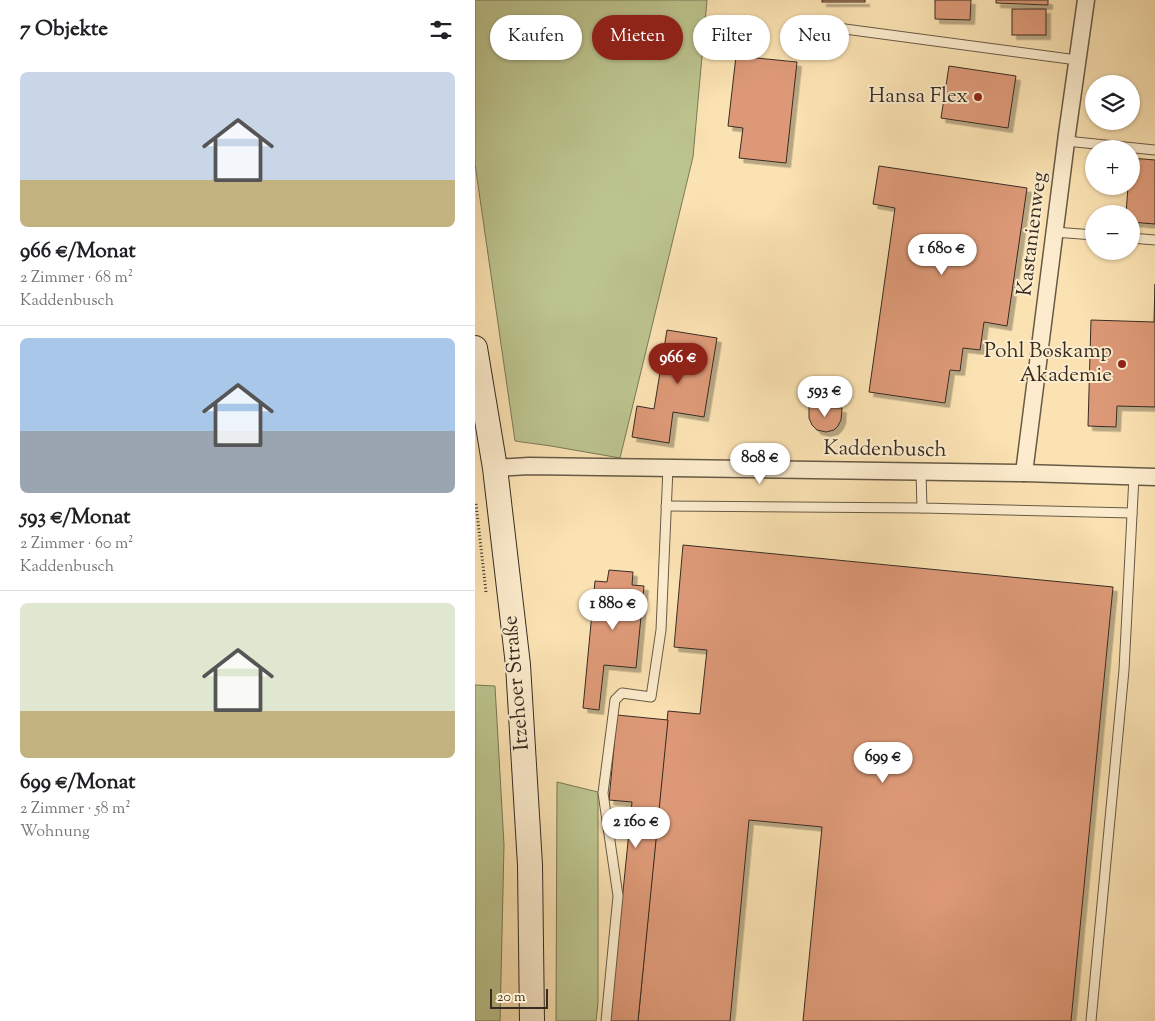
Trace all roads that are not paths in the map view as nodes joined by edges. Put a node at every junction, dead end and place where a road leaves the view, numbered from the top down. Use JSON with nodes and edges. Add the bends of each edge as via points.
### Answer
{"nodes":[{"id":1,"x":1086,"y":0,"type":"edge"},
{"id":2,"x":849,"y":30,"type":"edge"},
{"id":3,"x":1077,"y":60,"type":"junction"},
{"id":4,"x":1066,"y":141,"type":"junction"},
{"id":5,"x":1155,"y":150,"type":"edge"},
{"id":6,"x":1054,"y":232,"type":"junction"},
{"id":7,"x":1085,"y":234,"type":"edge"},
{"id":8,"x":1140,"y":239,"type":"edge"},
{"id":9,"x":1155,"y":240,"type":"edge"},
{"id":10,"x":475,"y":348,"type":"edge"},
{"id":11,"x":495,"y":468,"type":"junction"},
{"id":12,"x":667,"y":468,"type":"junction"},
{"id":13,"x":921,"y":472,"type":"junction"},
{"id":14,"x":1024,"y":473,"type":"junction"},
{"id":15,"x":1134,"y":476,"type":"junction"},
{"id":16,"x":1155,"y":477,"type":"edge"},
{"id":17,"x":666,"y":506,"type":"junction"},
{"id":18,"x":921,"y":508,"type":"junction"},
{"id":19,"x":1133,"y":513,"type":"junction"},
{"id":20,"x":532,"y":1021,"type":"edge"},
{"id":21,"x":606,"y":1021,"type":"edge"},
{"id":22,"x":1091,"y":1021,"type":"edge"}],
"edges":[{"from":1,"to":3,"type":"street","name":"Kastanienweg"},
{"from":2,"to":3,"type":"lane"},
{"from":3,"to":4,"type":"street","name":"Kastanienweg"},
{"from":4,"to":5,"type":"lane"},
{"from":4,"to":6,"type":"street","name":"Kastanienweg"},
{"from":6,"to":7,"type":"lane"},
{"from":6,"to":14,"type":"street","name":"Kastanienweg"},
{"from":8,"to":9,"type":"lane"},
{"from":10,"to":11,"type":"main road","name":"Itzehoer Straße"},
{"from":11,"to":12,"type":"street","name":"Kaddenbusch"},
{"from":11,"to":20,"type":"main road","name":"Itzehoer Straße","via":[[518,665],[531,865]]},
{"from":12,"to":13,"type":"street","name":"Kaddenbusch"},
{"from":12,"to":17,"type":"lane"},
{"from":13,"to":14,"type":"street","name":"Kaddenbusch"},
{"from":13,"to":18,"type":"lane"},
{"from":14,"to":15,"type":"street","name":"Kaddenbusch"},
{"from":15,"to":16,"type":"street","name":"Kaddenbusch"},
{"from":15,"to":19,"type":"lane"},
{"from":17,"to":18,"type":"lane"},
{"from":17,"to":21,"type":"lane","via":[[661,630],[651,697],[622,693],[615,700],[603,793],[618,896]]},
{"from":18,"to":19,"type":"lane"},
{"from":19,"to":22,"type":"lane","via":[[1124,670]]}]}
